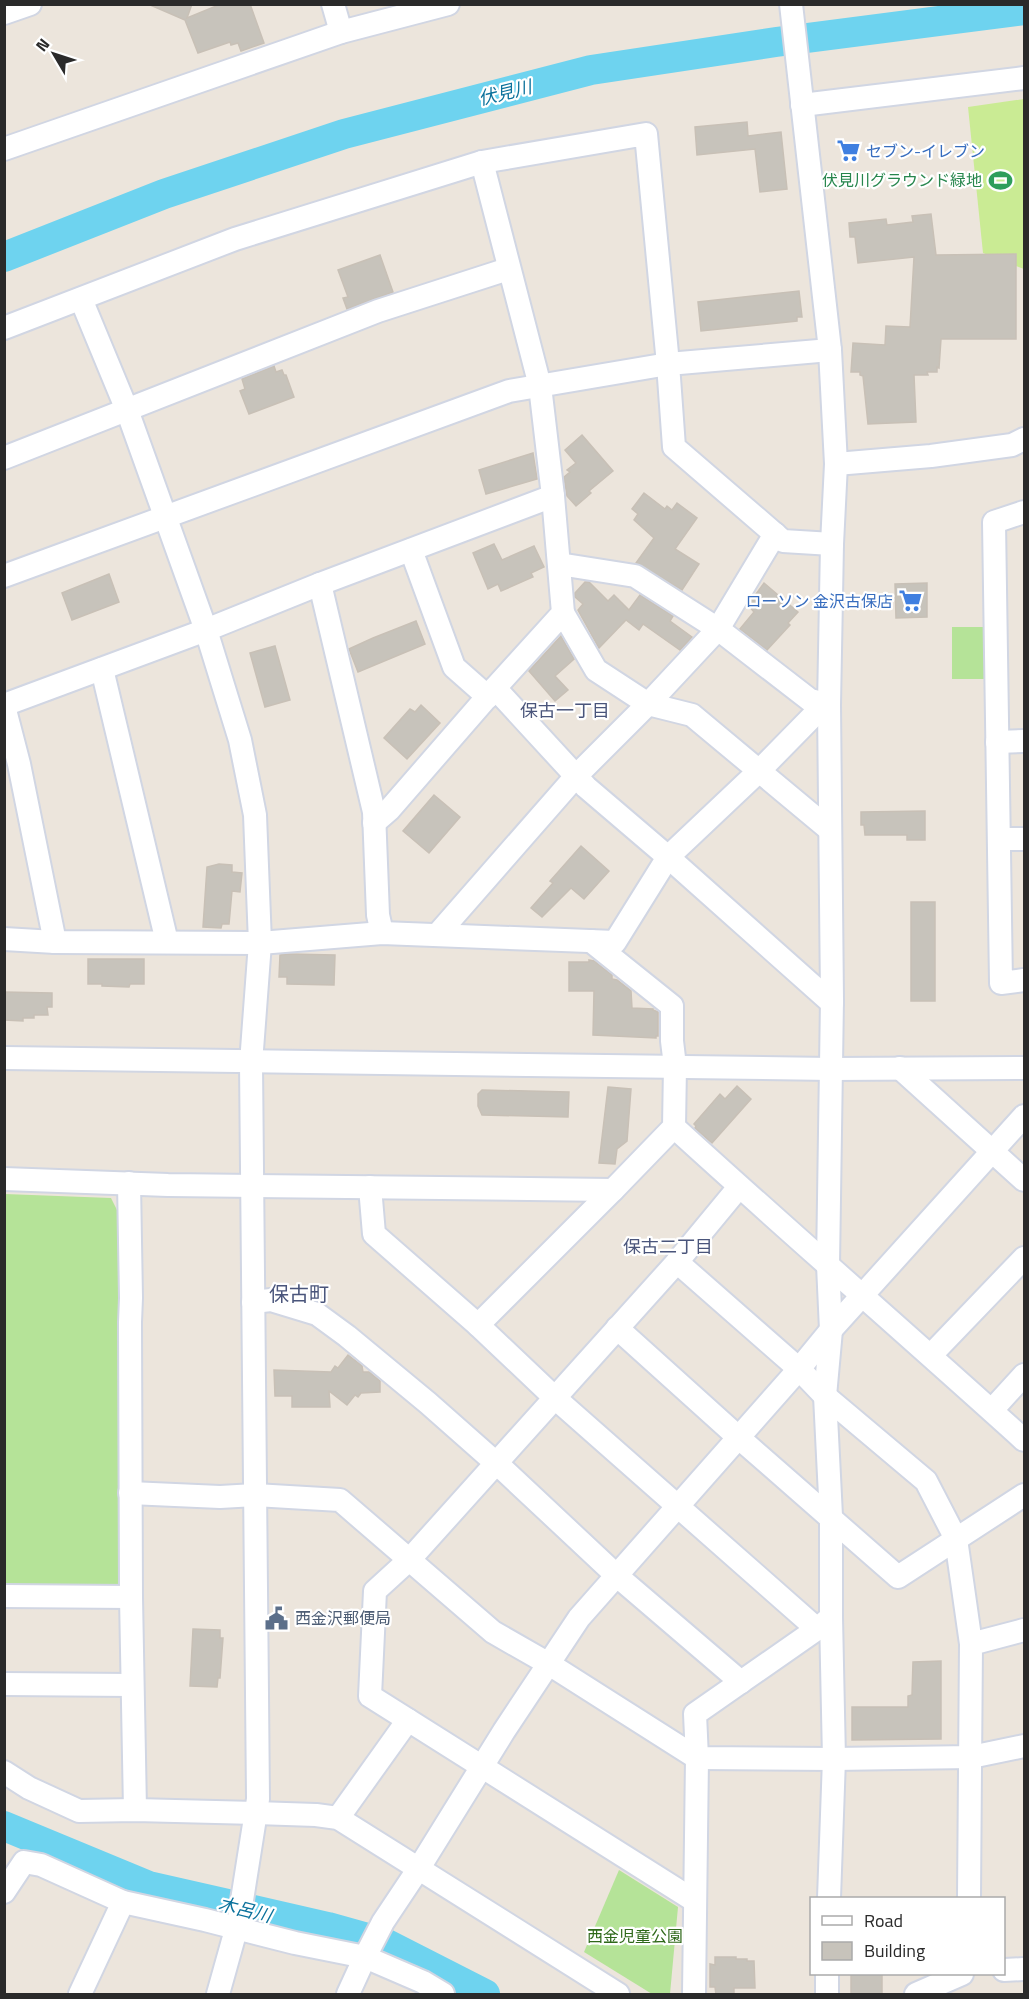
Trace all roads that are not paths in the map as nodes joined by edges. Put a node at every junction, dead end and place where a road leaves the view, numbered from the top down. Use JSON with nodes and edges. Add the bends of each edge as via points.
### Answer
{"nodes":[{"id":1,"x":30,"y":4,"type":"edge"},
{"id":2,"x":333,"y":4,"type":"edge"},
{"id":3,"x":448,"y":4,"type":"edge"},
{"id":4,"x":791,"y":4,"type":"edge"},
{"id":5,"x":4,"y":13,"type":"edge"},
{"id":6,"x":340,"y":32,"type":"junction"},
{"id":7,"x":1024,"y":78,"type":"edge"},
{"id":8,"x":801,"y":99,"type":"junction"},
{"id":9,"x":4,"y":149,"type":"edge"},
{"id":10,"x":482,"y":162,"type":"junction"},
{"id":11,"x":508,"y":268,"type":"junction"},
{"id":12,"x":81,"y":298,"type":"junction"},
{"id":13,"x":4,"y":328,"type":"edge"},
{"id":14,"x":830,"y":350,"type":"junction"},
{"id":15,"x":668,"y":364,"type":"junction"},
{"id":16,"x":540,"y":386,"type":"junction"},
{"id":17,"x":127,"y":410,"type":"junction"},
{"id":18,"x":1024,"y":440,"type":"edge"},
{"id":19,"x":4,"y":458,"type":"edge"},
{"id":20,"x":836,"y":464,"type":"junction"},
{"id":21,"x":553,"y":496,"type":"junction"},
{"id":22,"x":1024,"y":512,"type":"edge"},
{"id":23,"x":164,"y":517,"type":"junction"},
{"id":24,"x":775,"y":534,"type":"junction"},
{"id":25,"x":832,"y":544,"type":"junction"},
{"id":26,"x":411,"y":550,"type":"junction"},
{"id":27,"x":559,"y":564,"type":"junction"},
{"id":28,"x":4,"y":576,"type":"edge"},
{"id":29,"x":320,"y":584,"type":"junction"},
{"id":30,"x":564,"y":613,"type":"junction"},
{"id":31,"x":718,"y":629,"type":"junction"},
{"id":32,"x":206,"y":630,"type":"junction"},
{"id":33,"x":102,"y":669,"type":"junction"},
{"id":34,"x":491,"y":692,"type":"junction"},
{"id":35,"x":648,"y":704,"type":"junction"},
{"id":36,"x":829,"y":705,"type":"junction"},
{"id":37,"x":4,"y":706,"type":"edge"},
{"id":38,"x":1024,"y":741,"type":"edge"},
{"id":39,"x":997,"y":742,"type":"junction"},
{"id":40,"x":759,"y":771,"type":"junction"},
{"id":41,"x":577,"y":776,"type":"junction"},
{"id":42,"x":375,"y":823,"type":"junction"},
{"id":43,"x":830,"y":830,"type":"junction"},
{"id":44,"x":1024,"y":838,"type":"edge"},
{"id":45,"x":999,"y":839,"type":"junction"},
{"id":46,"x":668,"y":856,"type":"junction"},
{"id":47,"x":382,"y":933,"type":"junction"},
{"id":48,"x":437,"y":935,"type":"junction"},
{"id":49,"x":4,"y":939,"type":"edge"},
{"id":50,"x":591,"y":941,"type":"junction"},
{"id":51,"x":55,"y":942,"type":"junction"},
{"id":52,"x":167,"y":942,"type":"junction"},
{"id":53,"x":260,"y":943,"type":"junction"},
{"id":54,"x":1024,"y":980,"type":"edge"},
{"id":55,"x":831,"y":1003,"type":"junction"},
{"id":56,"x":4,"y":1058,"type":"edge"},
{"id":57,"x":251,"y":1063,"type":"junction"},
{"id":58,"x":675,"y":1066,"type":"junction"},
{"id":59,"x":900,"y":1068,"type":"junction"},
{"id":60,"x":1024,"y":1068,"type":"edge"},
{"id":61,"x":831,"y":1069,"type":"junction"},
{"id":62,"x":1024,"y":1116,"type":"edge"},
{"id":63,"x":674,"y":1127,"type":"junction"},
{"id":64,"x":993,"y":1151,"type":"junction"},
{"id":65,"x":4,"y":1179,"type":"edge"},
{"id":66,"x":1024,"y":1180,"type":"edge"},
{"id":67,"x":129,"y":1183,"type":"junction"},
{"id":68,"x":252,"y":1186,"type":"junction"},
{"id":69,"x":370,"y":1187,"type":"junction"},
{"id":70,"x":739,"y":1187,"type":"junction"},
{"id":71,"x":613,"y":1190,"type":"junction"},
{"id":72,"x":1024,"y":1258,"type":"edge"},
{"id":73,"x":677,"y":1262,"type":"junction"},
{"id":74,"x":828,"y":1265,"type":"junction"},
{"id":75,"x":862,"y":1297,"type":"junction"},
{"id":76,"x":253,"y":1302,"type":"junction"},
{"id":77,"x":478,"y":1325,"type":"junction"},
{"id":78,"x":617,"y":1328,"type":"junction"},
{"id":79,"x":831,"y":1330,"type":"junction"},
{"id":80,"x":931,"y":1355,"type":"junction"},
{"id":81,"x":799,"y":1369,"type":"junction"},
{"id":82,"x":1024,"y":1375,"type":"edge"},
{"id":83,"x":825,"y":1396,"type":"junction"},
{"id":84,"x":555,"y":1398,"type":"junction"},
{"id":85,"x":992,"y":1410,"type":"junction"},
{"id":86,"x":738,"y":1437,"type":"junction"},
{"id":87,"x":1024,"y":1440,"type":"edge"},
{"id":88,"x":495,"y":1462,"type":"junction"},
{"id":89,"x":130,"y":1493,"type":"junction"},
{"id":90,"x":255,"y":1495,"type":"junction"},
{"id":91,"x":1024,"y":1495,"type":"edge"},
{"id":92,"x":677,"y":1506,"type":"junction"},
{"id":93,"x":831,"y":1516,"type":"junction"},
{"id":94,"x":956,"y":1539,"type":"junction"},
{"id":95,"x":410,"y":1559,"type":"junction"},
{"id":96,"x":616,"y":1575,"type":"junction"},
{"id":97,"x":4,"y":1596,"type":"edge"},
{"id":98,"x":131,"y":1597,"type":"junction"},
{"id":99,"x":824,"y":1623,"type":"junction"},
{"id":100,"x":1024,"y":1630,"type":"edge"},
{"id":101,"x":971,"y":1644,"type":"junction"},
{"id":102,"x":549,"y":1664,"type":"junction"},
{"id":103,"x":741,"y":1682,"type":"junction"},
{"id":104,"x":4,"y":1684,"type":"edge"},
{"id":105,"x":132,"y":1685,"type":"junction"},
{"id":106,"x":408,"y":1720,"type":"junction"},
{"id":107,"x":1024,"y":1746,"type":"edge"},
{"id":108,"x":971,"y":1757,"type":"junction"},
{"id":109,"x":697,"y":1758,"type":"junction"},
{"id":110,"x":834,"y":1759,"type":"junction"},
{"id":111,"x":481,"y":1767,"type":"junction"},
{"id":112,"x":4,"y":1772,"type":"edge"},
{"id":113,"x":135,"y":1810,"type":"junction"},
{"id":114,"x":256,"y":1812,"type":"junction"},
{"id":115,"x":339,"y":1818,"type":"junction"},
{"id":116,"x":419,"y":1868,"type":"junction"},
{"id":117,"x":4,"y":1893,"type":"edge"},
{"id":118,"x":829,"y":1897,"type":"edge"},
{"id":119,"x":969,"y":1897,"type":"edge"},
{"id":120,"x":695,"y":1901,"type":"junction"},
{"id":121,"x":123,"y":1902,"type":"junction"},
{"id":122,"x":238,"y":1924,"type":"junction"},
{"id":123,"x":366,"y":1953,"type":"junction"},
{"id":124,"x":1024,"y":1969,"type":"edge"},
{"id":125,"x":1005,"y":1970,"type":"edge"},
{"id":126,"x":827,"y":1975,"type":"edge"},
{"id":127,"x":960,"y":1975,"type":"edge"},
{"id":128,"x":80,"y":1995,"type":"edge"},
{"id":129,"x":218,"y":1995,"type":"edge"},
{"id":130,"x":348,"y":1995,"type":"edge"},
{"id":131,"x":442,"y":1995,"type":"edge"},
{"id":132,"x":618,"y":1995,"type":"edge"},
{"id":133,"x":694,"y":1995,"type":"edge"},
{"id":134,"x":827,"y":1995,"type":"edge"},
{"id":135,"x":916,"y":1995,"type":"edge"}],
"edges":[{"from":1,"to":5,"type":"street"},
{"from":2,"to":6,"type":"street"},
{"from":3,"to":6,"type":"street"},
{"from":4,"to":8,"type":"street"},
{"from":6,"to":9,"type":"street"},
{"from":7,"to":8,"type":"street"},
{"from":8,"to":14,"type":"street"},
{"from":10,"to":11,"type":"street"},
{"from":10,"to":12,"type":"street","via":[[235,239]]},
{"from":10,"to":15,"type":"street","via":[[645,134]]},
{"from":11,"to":16,"type":"street"},
{"from":11,"to":17,"type":"street","via":[[378,311]]},
{"from":12,"to":13,"type":"street"},
{"from":12,"to":17,"type":"street"},
{"from":14,"to":15,"type":"street"},
{"from":14,"to":20,"type":"street"},
{"from":15,"to":16,"type":"street"},
{"from":15,"to":24,"type":"street","via":[[674,447]]},
{"from":16,"to":21,"type":"street"},
{"from":16,"to":23,"type":"street","via":[[509,391]]},
{"from":17,"to":19,"type":"street"},
{"from":17,"to":23,"type":"street"},
{"from":18,"to":20,"type":"street","via":[[943,454]]},
{"from":20,"to":25,"type":"street"},
{"from":21,"to":26,"type":"street"},
{"from":21,"to":27,"type":"street"},
{"from":22,"to":39,"type":"street","via":[[994,522]]},
{"from":23,"to":28,"type":"street"},
{"from":23,"to":32,"type":"street"},
{"from":24,"to":25,"type":"street","via":[[783,541]]},
{"from":24,"to":31,"type":"street"},
{"from":25,"to":36,"type":"street"},
{"from":26,"to":29,"type":"street"},
{"from":26,"to":34,"type":"street","via":[[454,667]]},
{"from":27,"to":30,"type":"street"},
{"from":27,"to":31,"type":"street","via":[[635,576]]},
{"from":29,"to":32,"type":"street"},
{"from":29,"to":42,"type":"street"},
{"from":30,"to":34,"type":"street"},
{"from":30,"to":35,"type":"street","via":[[596,670]]},
{"from":31,"to":35,"type":"street"},
{"from":31,"to":36,"type":"street","via":[[810,700]]},
{"from":32,"to":33,"type":"street"},
{"from":32,"to":53,"type":"street","via":[[240,740],[255,815]]},
{"from":33,"to":37,"type":"street"},
{"from":33,"to":52,"type":"street"},
{"from":34,"to":41,"type":"street"},
{"from":34,"to":42,"type":"street"},
{"from":35,"to":40,"type":"street","via":[[692,715]]},
{"from":35,"to":41,"type":"street"},
{"from":36,"to":40,"type":"street"},
{"from":36,"to":43,"type":"street"},
{"from":37,"to":51,"type":"street"},
{"from":38,"to":39,"type":"street"},
{"from":39,"to":45,"type":"street"},
{"from":40,"to":43,"type":"street"},
{"from":40,"to":46,"type":"street"},
{"from":41,"to":46,"type":"street"},
{"from":41,"to":48,"type":"street"},
{"from":42,"to":47,"type":"street"},
{"from":43,"to":55,"type":"street"},
{"from":44,"to":45,"type":"street"},
{"from":45,"to":54,"type":"street","via":[[1001,983]]},
{"from":46,"to":50,"type":"street","via":[[615,942]]},
{"from":46,"to":55,"type":"street"},
{"from":47,"to":48,"type":"street"},
{"from":47,"to":53,"type":"street"},
{"from":48,"to":50,"type":"street"},
{"from":49,"to":51,"type":"street"},
{"from":50,"to":58,"type":"street","via":[[672,1006]]},
{"from":51,"to":52,"type":"street"},
{"from":52,"to":53,"type":"street"},
{"from":53,"to":57,"type":"street"},
{"from":55,"to":61,"type":"street"},
{"from":56,"to":57,"type":"street"},
{"from":57,"to":58,"type":"street"},
{"from":57,"to":68,"type":"street"},
{"from":58,"to":61,"type":"street"},
{"from":58,"to":63,"type":"street"},
{"from":59,"to":60,"type":"street"},
{"from":59,"to":61,"type":"street"},
{"from":59,"to":64,"type":"street"},
{"from":61,"to":74,"type":"street"},
{"from":62,"to":64,"type":"street"},
{"from":63,"to":70,"type":"street"},
{"from":63,"to":71,"type":"street"},
{"from":64,"to":66,"type":"street"},
{"from":64,"to":75,"type":"street"},
{"from":65,"to":67,"type":"street"},
{"from":67,"to":68,"type":"street"},
{"from":67,"to":89,"type":"street"},
{"from":68,"to":69,"type":"street"},
{"from":68,"to":76,"type":"street"},
{"from":69,"to":71,"type":"street"},
{"from":69,"to":77,"type":"street","via":[[374,1234]]},
{"from":70,"to":73,"type":"street"},
{"from":70,"to":74,"type":"street"},
{"from":71,"to":77,"type":"street"},
{"from":72,"to":80,"type":"street"},
{"from":73,"to":78,"type":"street"},
{"from":73,"to":81,"type":"street"},
{"from":74,"to":75,"type":"street"},
{"from":74,"to":79,"type":"street"},
{"from":75,"to":79,"type":"street"},
{"from":75,"to":80,"type":"street"},
{"from":76,"to":88,"type":"street","via":[[271,1300],[317,1314]]},
{"from":76,"to":90,"type":"street"},
{"from":77,"to":84,"type":"street"},
{"from":78,"to":84,"type":"street"},
{"from":78,"to":86,"type":"street"},
{"from":79,"to":81,"type":"street"},
{"from":79,"to":83,"type":"street"},
{"from":80,"to":85,"type":"street"},
{"from":81,"to":83,"type":"street"},
{"from":81,"to":86,"type":"street"},
{"from":82,"to":85,"type":"street"},
{"from":83,"to":93,"type":"street"},
{"from":83,"to":94,"type":"street","via":[[926,1481]]},
{"from":84,"to":88,"type":"street"},
{"from":84,"to":92,"type":"street"},
{"from":85,"to":87,"type":"street"},
{"from":86,"to":92,"type":"street"},
{"from":86,"to":93,"type":"street"},
{"from":88,"to":95,"type":"street"},
{"from":88,"to":96,"type":"street"},
{"from":89,"to":90,"type":"street"},
{"from":89,"to":98,"type":"street"},
{"from":90,"to":95,"type":"street","via":[[340,1500]]},
{"from":90,"to":114,"type":"street"},
{"from":91,"to":94,"type":"street"},
{"from":92,"to":96,"type":"street"},
{"from":92,"to":99,"type":"street"},
{"from":93,"to":94,"type":"street","via":[[898,1577]]},
{"from":93,"to":99,"type":"street"},
{"from":94,"to":101,"type":"street"},
{"from":95,"to":102,"type":"street","via":[[493,1632]]},
{"from":95,"to":106,"type":"street","via":[[375,1591],[370,1696]]},
{"from":96,"to":102,"type":"street","via":[[579,1618]]},
{"from":96,"to":103,"type":"street"},
{"from":97,"to":98,"type":"street"},
{"from":98,"to":105,"type":"street"},
{"from":99,"to":103,"type":"street"},
{"from":99,"to":110,"type":"street"},
{"from":100,"to":101,"type":"street"},
{"from":101,"to":108,"type":"street"},
{"from":102,"to":109,"type":"street"},
{"from":102,"to":111,"type":"street"},
{"from":103,"to":109,"type":"street","via":[[695,1714]]},
{"from":104,"to":105,"type":"street"},
{"from":105,"to":113,"type":"street"},
{"from":106,"to":111,"type":"street"},
{"from":106,"to":115,"type":"street"},
{"from":107,"to":108,"type":"street"},
{"from":108,"to":110,"type":"street"},
{"from":108,"to":119,"type":"street"},
{"from":109,"to":110,"type":"street"},
{"from":109,"to":120,"type":"street"},
{"from":110,"to":118,"type":"street"},
{"from":111,"to":116,"type":"street"},
{"from":111,"to":120,"type":"street"},
{"from":112,"to":113,"type":"street","via":[[79,1811]]},
{"from":113,"to":114,"type":"street"},
{"from":114,"to":115,"type":"street"},
{"from":114,"to":122,"type":"street"},
{"from":115,"to":116,"type":"street"},
{"from":116,"to":123,"type":"street"},
{"from":116,"to":132,"type":"street"},
{"from":117,"to":121,"type":"street","via":[[24,1862],[40,1865]]},
{"from":120,"to":133,"type":"street"},
{"from":121,"to":122,"type":"street"},
{"from":121,"to":128,"type":"street"},
{"from":122,"to":123,"type":"street","via":[[295,1943]]},
{"from":122,"to":129,"type":"street"},
{"from":123,"to":130,"type":"street"},
{"from":123,"to":131,"type":"street"},
{"from":124,"to":125,"type":"street"},
{"from":126,"to":134,"type":"street"},
{"from":127,"to":135,"type":"street"}]}
